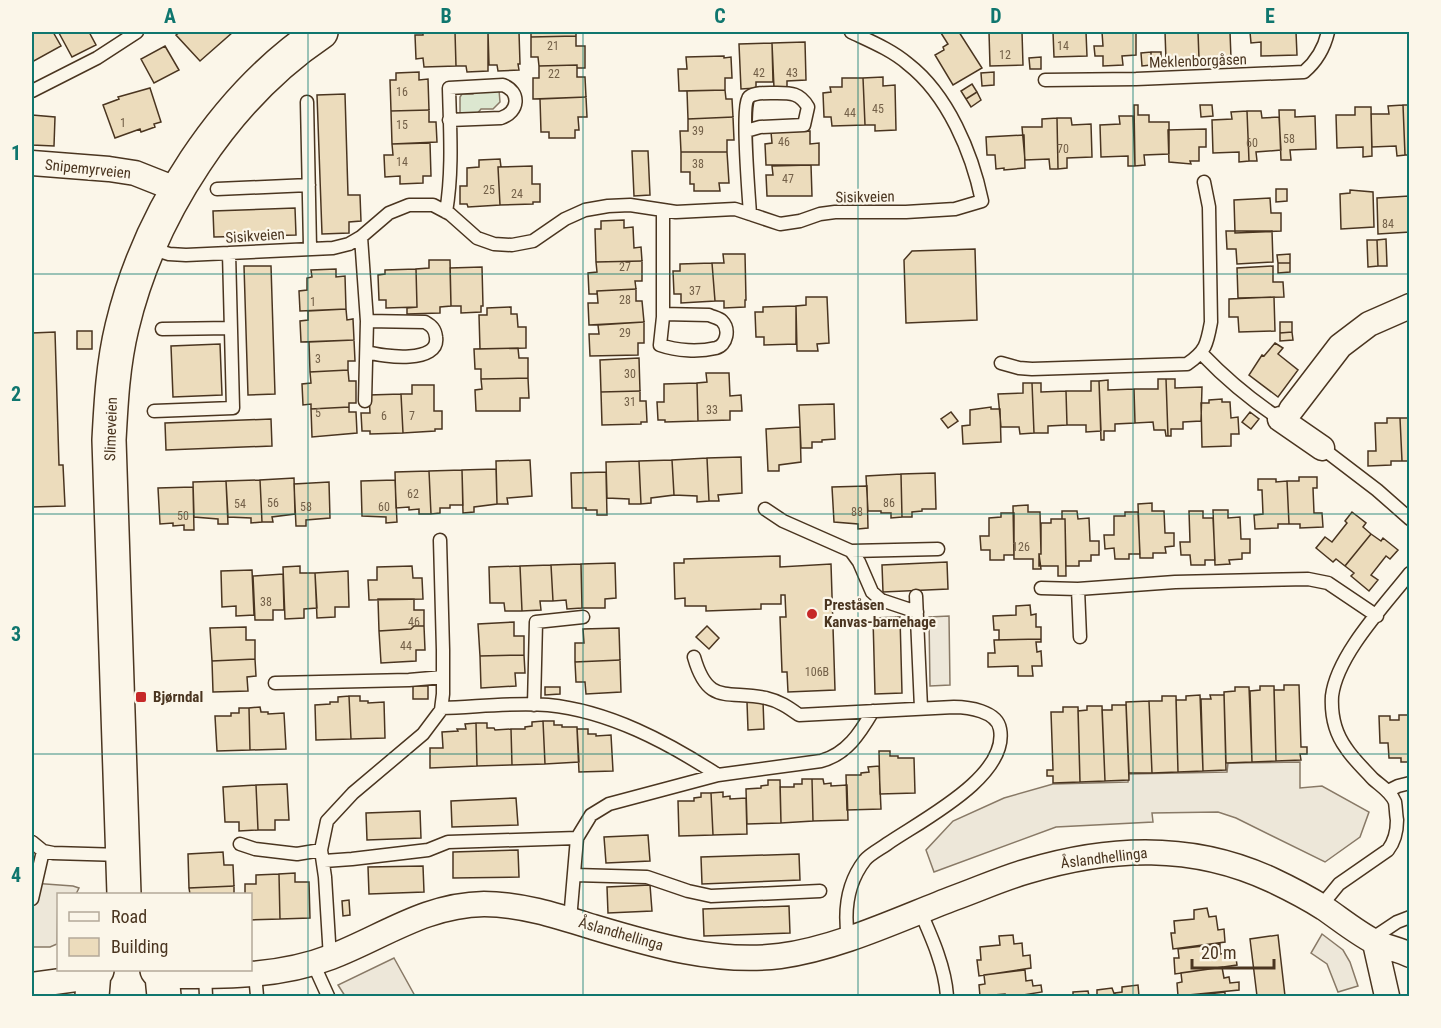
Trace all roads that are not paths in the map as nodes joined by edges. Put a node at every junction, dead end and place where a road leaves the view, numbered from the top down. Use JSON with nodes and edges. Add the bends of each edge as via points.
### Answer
{"nodes":[{"id":1,"x":137,"y":32,"type":"edge"},
{"id":2,"x":321,"y":32,"type":"edge"},
{"id":3,"x":851,"y":32,"type":"edge"},
{"id":4,"x":1328,"y":32,"type":"edge"},
{"id":5,"x":1045,"y":80,"type":"dead end"},
{"id":6,"x":32,"y":91,"type":"edge"},
{"id":7,"x":307,"y":102,"type":"dead end"},
{"id":8,"x":449,"y":120,"type":"junction"},
{"id":9,"x":746,"y":131,"type":"junction"},
{"id":10,"x":32,"y":163,"type":"edge"},
{"id":11,"x":1204,"y":182,"type":"dead end"},
{"id":12,"x":309,"y":185,"type":"junction"},
{"id":13,"x":217,"y":189,"type":"dead end"},
{"id":14,"x":178,"y":190,"type":"junction"},
{"id":15,"x":663,"y":211,"type":"junction"},
{"id":16,"x":446,"y":212,"type":"junction"},
{"id":17,"x":750,"y":214,"type":"junction"},
{"id":18,"x":361,"y":237,"type":"junction"},
{"id":19,"x":149,"y":248,"type":"junction"},
{"id":20,"x":310,"y":248,"type":"junction"},
{"id":21,"x":229,"y":253,"type":"junction"},
{"id":22,"x":1410,"y":306,"type":"edge"},
{"id":23,"x":663,"y":314,"type":"junction"},
{"id":24,"x":367,"y":321,"type":"junction"},
{"id":25,"x":231,"y":328,"type":"junction"},
{"id":26,"x":162,"y":329,"type":"dead end"},
{"id":27,"x":367,"y":351,"type":"junction"},
{"id":28,"x":1202,"y":354,"type":"junction"},
{"id":29,"x":1001,"y":363,"type":"dead end"},
{"id":30,"x":365,"y":401,"type":"dead end"},
{"id":31,"x":154,"y":411,"type":"dead end"},
{"id":32,"x":1286,"y":415,"type":"junction"},
{"id":33,"x":1322,"y":448,"type":"joint"},
{"id":34,"x":765,"y":509,"type":"dead end"},
{"id":35,"x":1410,"y":519,"type":"edge"},
{"id":36,"x":440,"y":540,"type":"dead end"},
{"id":37,"x":938,"y":549,"type":"dead end"},
{"id":38,"x":851,"y":551,"type":"junction"},
{"id":39,"x":1410,"y":573,"type":"edge"},
{"id":40,"x":1041,"y":588,"type":"dead end"},
{"id":41,"x":1078,"y":589,"type":"junction"},
{"id":42,"x":916,"y":596,"type":"dead end"},
{"id":43,"x":917,"y":612,"type":"junction"},
{"id":44,"x":1377,"y":616,"type":"junction"},
{"id":45,"x":583,"y":617,"type":"dead end"},
{"id":46,"x":1080,"y":637,"type":"dead end"},
{"id":47,"x":694,"y":657,"type":"dead end"},
{"id":48,"x":443,"y":677,"type":"junction"},
{"id":49,"x":275,"y":683,"type":"dead end"},
{"id":50,"x":534,"y":705,"type":"junction"},
{"id":51,"x":442,"y":708,"type":"junction"},
{"id":52,"x":921,"y":708,"type":"junction"},
{"id":53,"x":873,"y":711,"type":"junction"},
{"id":54,"x":718,"y":775,"type":"junction"},
{"id":55,"x":1410,"y":783,"type":"edge"},
{"id":56,"x":1388,"y":791,"type":"junction"},
{"id":57,"x":577,"y":838,"type":"junction"},
{"id":58,"x":32,"y":842,"type":"edge"},
{"id":59,"x":240,"y":844,"type":"dead end"},
{"id":60,"x":44,"y":851,"type":"junction"},
{"id":61,"x":123,"y":855,"type":"junction"},
{"id":62,"x":322,"y":855,"type":"junction"},
{"id":63,"x":575,"y":875,"type":"junction"},
{"id":64,"x":820,"y":891,"type":"dead end"},
{"id":65,"x":124,"y":893,"type":"edge"},
{"id":66,"x":32,"y":899,"type":"edge"},
{"id":67,"x":1321,"y":906,"type":"junction"},
{"id":68,"x":920,"y":911,"type":"junction"},
{"id":69,"x":1410,"y":917,"type":"edge"},
{"id":70,"x":570,"y":920,"type":"junction"},
{"id":71,"x":848,"y":938,"type":"junction"},
{"id":72,"x":1372,"y":941,"type":"junction"},
{"id":73,"x":1410,"y":955,"type":"edge"},
{"id":74,"x":322,"y":960,"type":"junction"},
{"id":75,"x":94,"y":979,"type":"edge"},
{"id":76,"x":161,"y":981,"type":"edge"},
{"id":77,"x":32,"y":985,"type":"edge"},
{"id":78,"x":256,"y":985,"type":"edge"},
{"id":79,"x":205,"y":986,"type":"edge"},
{"id":80,"x":328,"y":996,"type":"edge"},
{"id":81,"x":947,"y":996,"type":"edge"},
{"id":82,"x":1387,"y":996,"type":"edge"}],
"edges":[{"from":1,"to":6,"type":"lane","via":[[97,58]]},
{"from":2,"to":14,"type":"street","name":"Slimeveien","via":[[286,58],[245,98]]},
{"from":3,"to":17,"type":"lane","name":"Sisikveien","via":[[907,63],[941,99],[974,171],[982,201],[956,209],[835,212],[780,224]]},
{"from":4,"to":5,"type":"lane","name":"Meklenborgåsen","via":[[1323,50],[1304,72]]},
{"from":7,"to":12,"type":"lane"},
{"from":8,"to":8,"type":"lane","via":[[449,88],[497,84],[507,86],[513,94],[514,110],[509,115]]},
{"from":8,"to":16,"type":"lane","via":[[451,174]]},
{"from":9,"to":9,"type":"lane","via":[[745,106],[750,96],[794,93],[808,107],[804,125]]},
{"from":9,"to":17,"type":"lane"},
{"from":10,"to":14,"type":"street","name":"Snipemyrveien","via":[[135,173]]},
{"from":11,"to":28,"type":"lane","via":[[1209,207],[1211,322]]},
{"from":12,"to":13,"type":"lane"},
{"from":12,"to":20,"type":"lane"},
{"from":14,"to":19,"type":"street","name":"Slimeveien"},
{"from":15,"to":16,"type":"lane","name":"Sisikveien","via":[[630,206],[585,210],[533,241],[512,245],[477,238]]},
{"from":15,"to":17,"type":"lane","name":"Sisikveien","via":[[735,209]]},
{"from":15,"to":23,"type":"lane"},
{"from":16,"to":18,"type":"lane","name":"Sisikveien","via":[[433,205],[409,205],[389,213]]},
{"from":18,"to":20,"type":"lane","name":"Sisikveien","via":[[333,248]]},
{"from":18,"to":24,"type":"lane"},
{"from":19,"to":21,"type":"lane","name":"Sisikveien","via":[[169,254]]},
{"from":19,"to":61,"type":"street","name":"Slimeveien","via":[[121,330],[110,414]]},
{"from":20,"to":21,"type":"lane","name":"Sisikveien"},
{"from":21,"to":25,"type":"lane"},
{"from":22,"to":32,"type":"street","via":[[1369,324],[1340,346]]},
{"from":23,"to":23,"type":"lane","via":[[660,345],[684,350],[716,348],[725,340],[726,328],[715,317]]},
{"from":24,"to":27,"type":"lane"},
{"from":24,"to":27,"type":"lane","via":[[425,322],[432,326],[436,339],[436,346],[426,354],[390,356]]},
{"from":25,"to":26,"type":"lane"},
{"from":25,"to":31,"type":"lane","via":[[233,408]]},
{"from":27,"to":30,"type":"lane"},
{"from":28,"to":29,"type":"lane","via":[[1187,364],[1032,369]]},
{"from":28,"to":32,"type":"lane","via":[[1226,379]]},
{"from":32,"to":33,"type":"street"},
{"from":33,"to":35,"type":"lane"},
{"from":34,"to":38,"type":"lane"},
{"from":36,"to":48,"type":"lane"},
{"from":37,"to":38,"type":"lane"},
{"from":38,"to":43,"type":"lane","via":[[872,592],[881,600]]},
{"from":39,"to":44,"type":"lane"},
{"from":40,"to":41,"type":"lane"},
{"from":41,"to":44,"type":"lane","via":[[1308,579],[1328,583]]},
{"from":41,"to":46,"type":"lane"},
{"from":42,"to":43,"type":"lane"},
{"from":43,"to":52,"type":"lane"},
{"from":44,"to":56,"type":"lane","via":[[1343,663],[1332,709],[1346,749]]},
{"from":45,"to":50,"type":"lane","via":[[536,622]]},
{"from":47,"to":53,"type":"lane","via":[[699,674],[719,693],[781,702],[799,715]]},
{"from":48,"to":49,"type":"lane"},
{"from":48,"to":51,"type":"lane"},
{"from":50,"to":51,"type":"lane"},
{"from":50,"to":54,"type":"lane","via":[[567,708],[609,719],[671,747]]},
{"from":51,"to":62,"type":"lane","via":[[423,734],[327,821]]},
{"from":52,"to":53,"type":"lane"},
{"from":52,"to":71,"type":"lane","via":[[966,707],[990,716],[1000,724],[999,747],[984,774],[954,800],[866,859],[849,890]]},
{"from":53,"to":54,"type":"lane","via":[[861,732],[833,758]]},
{"from":54,"to":57,"type":"lane","via":[[609,804],[591,815]]},
{"from":55,"to":56,"type":"lane"},
{"from":56,"to":67,"type":"lane","via":[[1396,813],[1394,843],[1339,884]]},
{"from":57,"to":62,"type":"lane","via":[[448,842],[428,850],[352,860]]},
{"from":57,"to":63,"type":"lane","name":"Åslandhellinga"},
{"from":58,"to":60,"type":"lane"},
{"from":59,"to":62,"type":"lane"},
{"from":60,"to":61,"type":"lane"},
{"from":60,"to":66,"type":"lane"},
{"from":61,"to":65,"type":"street","name":"Slimeveien"},
{"from":62,"to":74,"type":"lane"},
{"from":63,"to":64,"type":"lane","via":[[648,877],[711,896]]},
{"from":63,"to":70,"type":"lane","name":"Åslandhellinga"},
{"from":67,"to":68,"type":"street","name":"Åslandhellinga","via":[[1236,866],[1201,856],[1160,852],[1068,860],[1026,871]]},
{"from":67,"to":72,"type":"street","name":"Åslandhellinga"},
{"from":68,"to":71,"type":"street","name":"Åslandhellinga"},
{"from":68,"to":81,"type":"lane","via":[[939,959]]},
{"from":69,"to":72,"type":"lane"},
{"from":70,"to":71,"type":"street","name":"Åslandhellinga","via":[[684,952],[748,958],[816,950]]},
{"from":70,"to":74,"type":"street","name":"Åslandhellinga","via":[[516,906],[449,908],[416,917]]},
{"from":72,"to":73,"type":"street","name":"Åslandhellinga"},
{"from":72,"to":82,"type":"street"},
{"from":74,"to":78,"type":"street","name":"Åslandhellinga"},
{"from":74,"to":80,"type":"lane"},
{"from":75,"to":77,"type":"street"},
{"from":76,"to":79,"type":"street","name":"Åslandhellinga"},
{"from":78,"to":79,"type":"street","name":"Åslandhellinga"}]}
